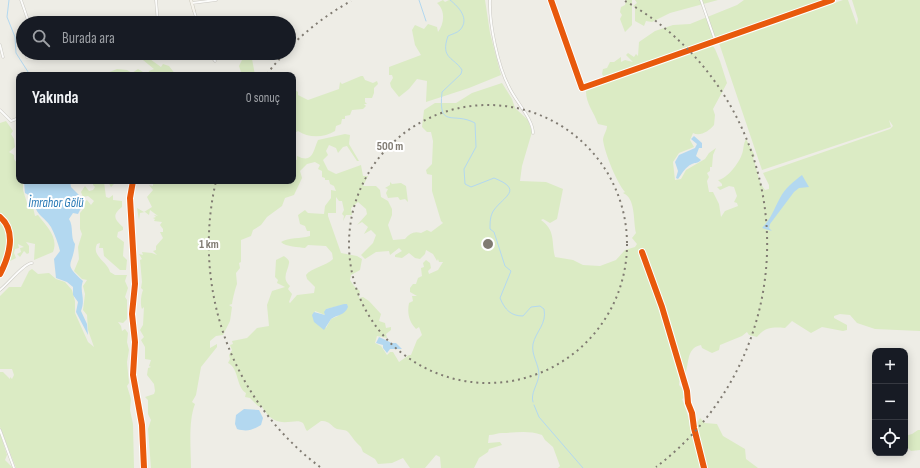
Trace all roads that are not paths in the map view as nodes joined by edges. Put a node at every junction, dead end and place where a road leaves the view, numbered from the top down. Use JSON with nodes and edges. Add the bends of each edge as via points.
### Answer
{"nodes":[{"id":1,"x":21,"y":0,"type":"edge"},
{"id":2,"x":156,"y":0,"type":"edge"},
{"id":3,"x":216,"y":0,"type":"edge"},
{"id":4,"x":490,"y":0,"type":"edge"},
{"id":5,"x":551,"y":0,"type":"edge"},
{"id":6,"x":701,"y":0,"type":"edge"},
{"id":7,"x":832,"y":0,"type":"edge"},
{"id":8,"x":192,"y":2,"type":"edge"},
{"id":9,"x":194,"y":11,"type":"joint"},
{"id":10,"x":27,"y":16,"type":"edge"},
{"id":11,"x":157,"y":16,"type":"edge"},
{"id":12,"x":196,"y":16,"type":"edge"},
{"id":13,"x":715,"y":40,"type":"junction"},
{"id":14,"x":0,"y":45,"type":"edge"},
{"id":15,"x":3,"y":57,"type":"dead end"},
{"id":16,"x":0,"y":110,"type":"edge"},
{"id":17,"x":16,"y":119,"type":"edge"},
{"id":18,"x":533,"y":133,"type":"dead end"},
{"id":19,"x":133,"y":184,"type":"edge"},
{"id":20,"x":0,"y":217,"type":"edge"},
{"id":21,"x":642,"y":252,"type":"dead end"},
{"id":22,"x":32,"y":263,"type":"dead end"},
{"id":23,"x":4,"y":265,"type":"junction"},
{"id":24,"x":8,"y":267,"type":"dead end"},
{"id":25,"x":0,"y":274,"type":"edge"},
{"id":26,"x":0,"y":290,"type":"edge"},
{"id":27,"x":0,"y":430,"type":"edge"},
{"id":28,"x":14,"y":468,"type":"edge"},
{"id":29,"x":144,"y":468,"type":"edge"},
{"id":30,"x":704,"y":468,"type":"edge"}],
"edges":[{"from":1,"to":10,"type":"street"},
{"from":2,"to":11,"type":"street"},
{"from":3,"to":8,"type":"street"},
{"from":4,"to":18,"type":"street","via":[[493,34],[507,85],[530,119]]},
{"from":5,"to":13,"type":"street","via":[[582,88]]},
{"from":6,"to":13,"type":"street"},
{"from":7,"to":13,"type":"street"},
{"from":8,"to":9,"type":"street"},
{"from":9,"to":12,"type":"street"},
{"from":14,"to":15,"type":"street"},
{"from":16,"to":17,"type":"street","via":[[11,120]]},
{"from":19,"to":29,"type":"street","via":[[130,204],[135,277],[132,314],[133,375],[142,425]]},
{"from":20,"to":23,"type":"street","via":[[7,224],[10,247]]},
{"from":21,"to":30,"type":"street","via":[[662,307],[687,391]]},
{"from":22,"to":26,"type":"street","via":[[23,266]]},
{"from":23,"to":24,"type":"street"},
{"from":23,"to":25,"type":"street"},
{"from":27,"to":28,"type":"street"}]}
